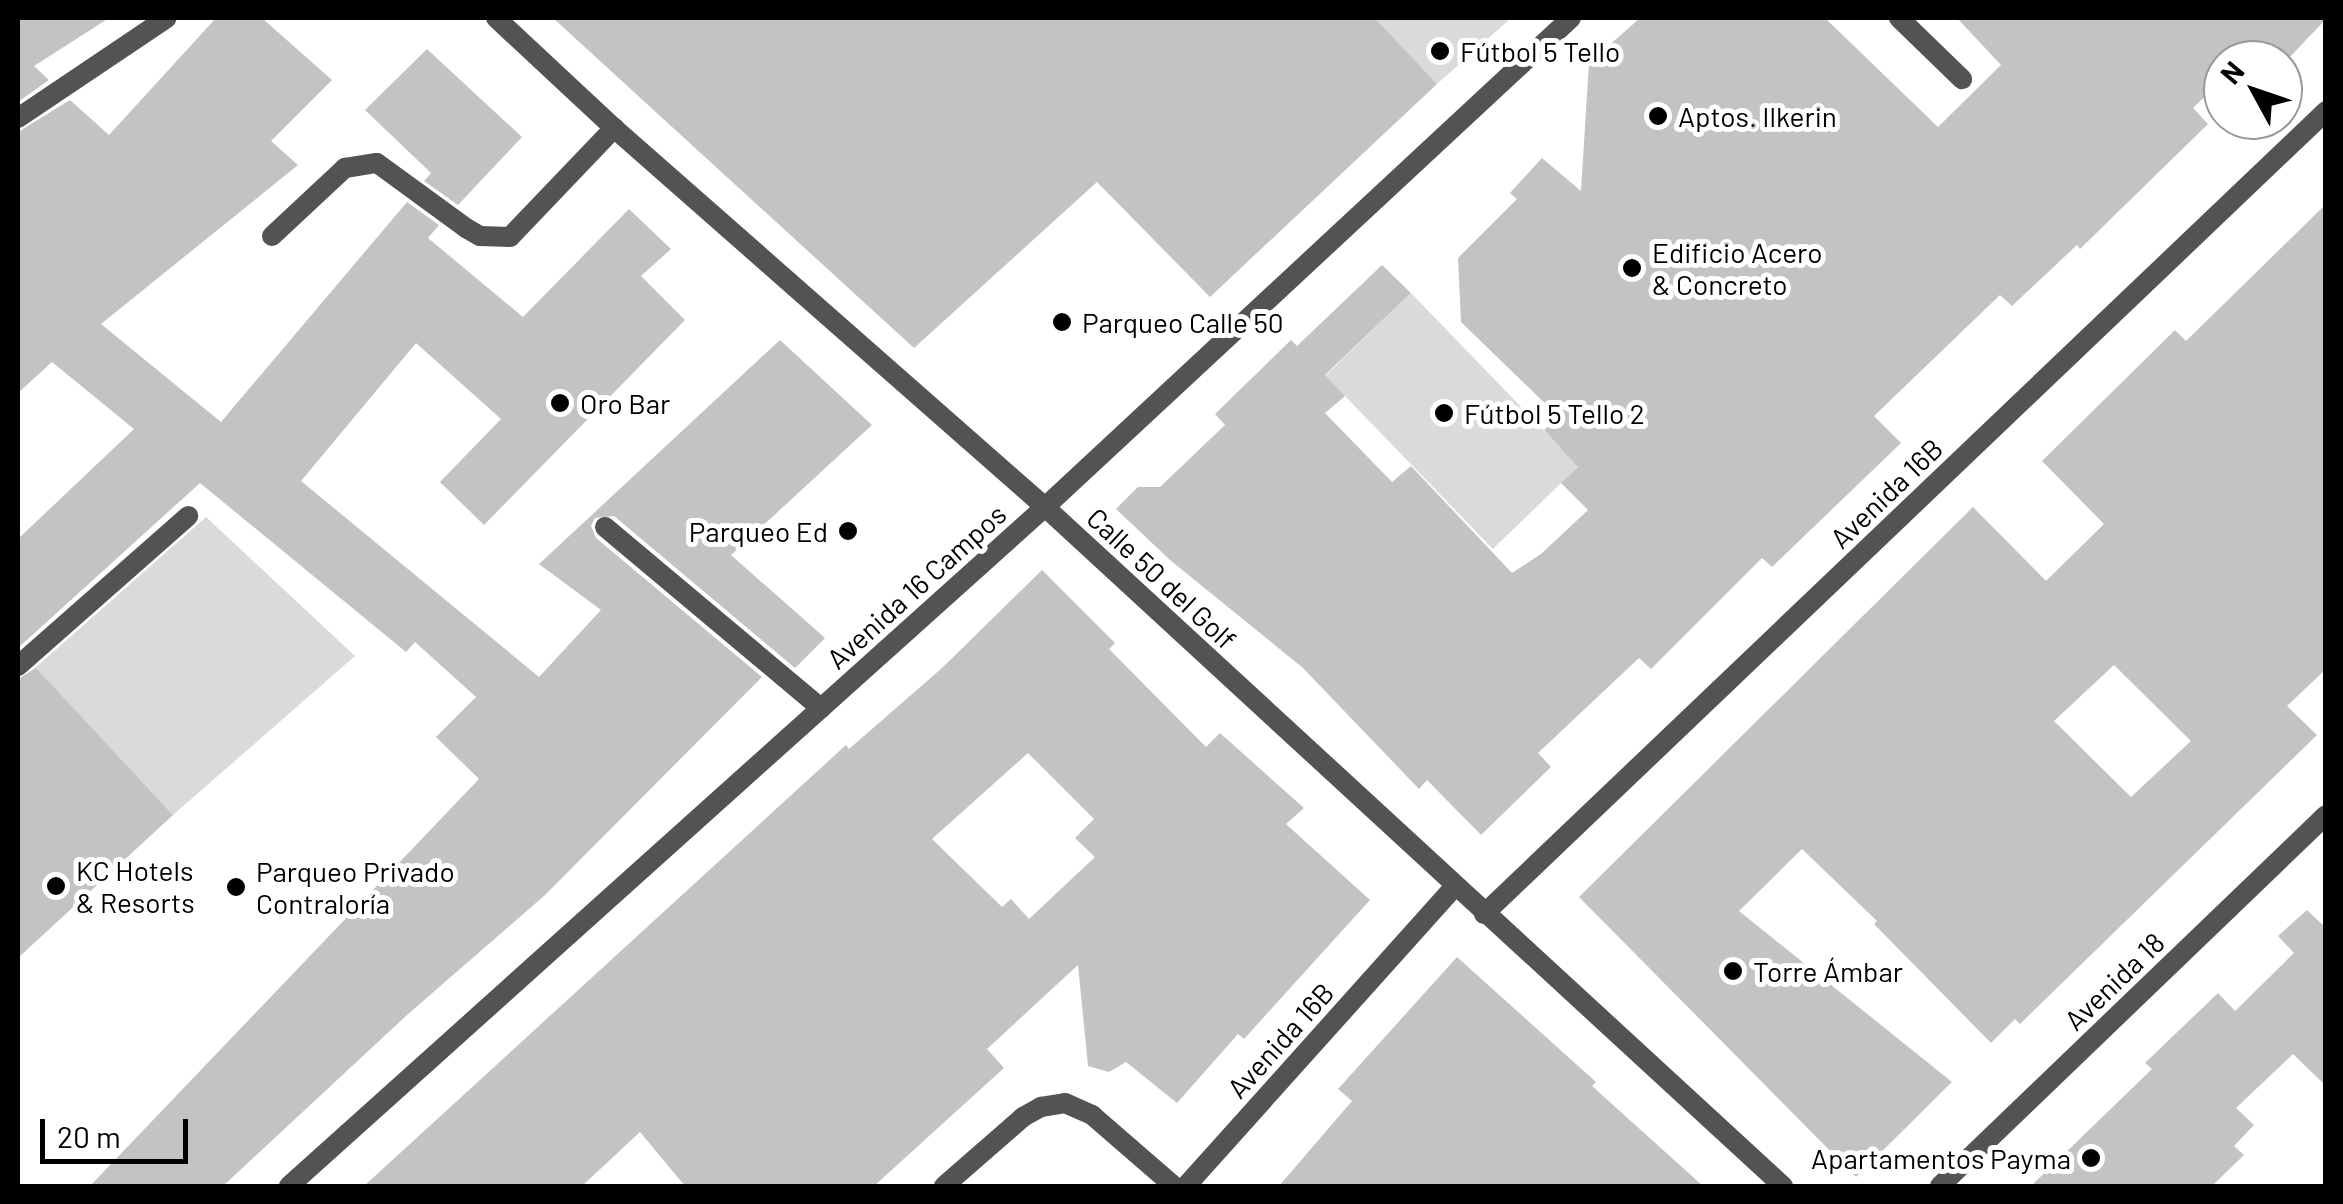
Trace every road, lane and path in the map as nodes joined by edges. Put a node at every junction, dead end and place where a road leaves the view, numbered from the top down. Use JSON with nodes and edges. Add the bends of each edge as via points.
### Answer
{"nodes":[{"id":1,"x":167,"y":18,"type":"edge"},
{"id":2,"x":496,"y":18,"type":"edge"},
{"id":3,"x":1571,"y":18,"type":"edge"},
{"id":4,"x":1899,"y":18,"type":"edge"},
{"id":5,"x":1962,"y":79,"type":"dead end"},
{"id":6,"x":2326,"y":111,"type":"edge"},
{"id":7,"x":18,"y":118,"type":"edge"},
{"id":8,"x":614,"y":128,"type":"junction"},
{"id":9,"x":272,"y":236,"type":"dead end"},
{"id":10,"x":1045,"y":507,"type":"junction"},
{"id":11,"x":188,"y":516,"type":"dead end"},
{"id":12,"x":605,"y":527,"type":"dead end"},
{"id":13,"x":18,"y":666,"type":"edge"},
{"id":14,"x":821,"y":708,"type":"junction"},
{"id":15,"x":2326,"y":815,"type":"edge"},
{"id":16,"x":1455,"y":886,"type":"junction"},
{"id":17,"x":1484,"y":914,"type":"junction"},
{"id":18,"x":289,"y":1186,"type":"edge"},
{"id":19,"x":944,"y":1186,"type":"edge"},
{"id":20,"x":1174,"y":1186,"type":"edge"},
{"id":21,"x":1186,"y":1186,"type":"edge"},
{"id":22,"x":1783,"y":1186,"type":"edge"},
{"id":23,"x":1940,"y":1186,"type":"edge"}],
"edges":[{"from":1,"to":7,"type":"street"},
{"from":2,"to":8,"type":"street","name":"Calle 50 del Golf"},
{"from":3,"to":10,"type":"street","name":"Avenida 16 Campos"},
{"from":4,"to":5,"type":"street"},
{"from":6,"to":17,"type":"street","name":"Avenida 16B"},
{"from":8,"to":9,"type":"street","via":[[510,238],[480,236],[377,163],[344,168]]},
{"from":8,"to":10,"type":"street","name":"Calle 50 del Golf"},
{"from":10,"to":14,"type":"street","name":"Avenida 16 Campos"},
{"from":10,"to":16,"type":"street","name":"Calle 50 del Golf"},
{"from":11,"to":13,"type":"street"},
{"from":12,"to":14,"type":"street"},
{"from":14,"to":18,"type":"street","name":"Avenida 16 Campos"},
{"from":15,"to":23,"type":"street","name":"Avenida 18"},
{"from":16,"to":17,"type":"street","name":"Calle 50 del Golf"},
{"from":16,"to":21,"type":"street","name":"Avenida 16B"},
{"from":17,"to":22,"type":"street","name":"Calle 50 del Golf"},
{"from":19,"to":20,"type":"street","via":[[1023,1117],[1065,1103],[1092,1115]]}]}
